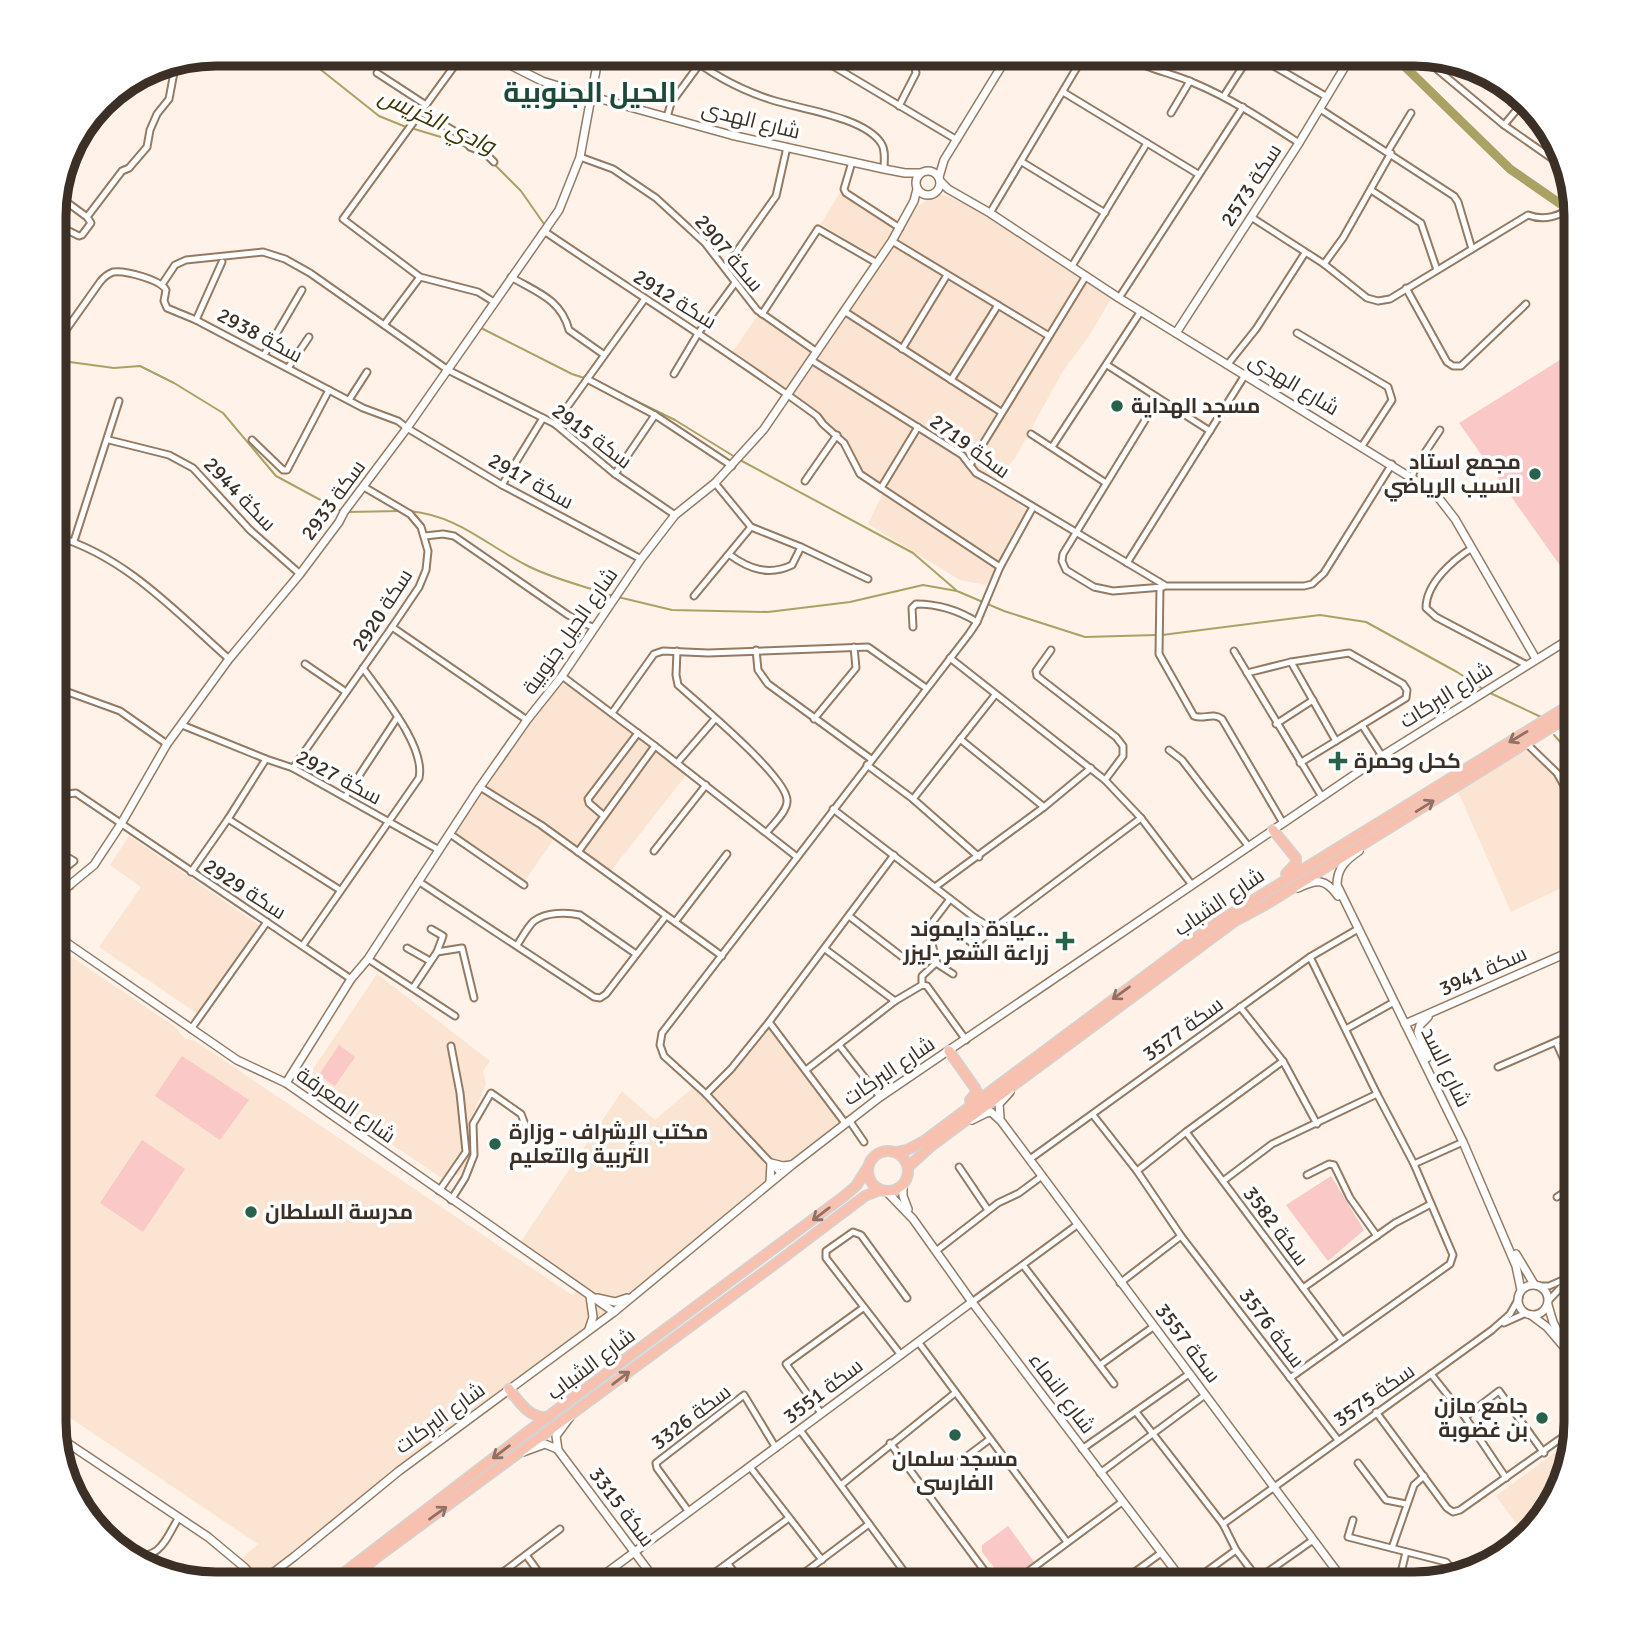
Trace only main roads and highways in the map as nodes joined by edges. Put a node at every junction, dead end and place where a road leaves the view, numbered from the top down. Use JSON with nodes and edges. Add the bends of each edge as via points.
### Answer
{"nodes":[{"id":1,"x":1564,"y":708,"type":"edge"},
{"id":2,"x":1564,"y":720,"type":"edge"},
{"id":3,"x":1273,"y":830,"type":"road end"},
{"id":4,"x":1338,"y":847,"type":"junction"},
{"id":5,"x":1288,"y":848,"type":"junction"},
{"id":6,"x":1269,"y":889,"type":"junction"},
{"id":7,"x":950,"y":1051,"type":"road end"},
{"id":8,"x":1027,"y":1063,"type":"junction"},
{"id":9,"x":967,"y":1077,"type":"junction"},
{"id":10,"x":941,"y":1128,"type":"junction"},
{"id":11,"x":897,"y":1152,"type":"junction"},
{"id":12,"x":868,"y":1167,"type":"junction"},
{"id":13,"x":908,"y":1167,"type":"junction"},
{"id":14,"x":883,"y":1190,"type":"junction"},
{"id":15,"x":509,"y":1389,"type":"road end"},
{"id":16,"x":529,"y":1412,"type":"junction"},
{"id":17,"x":548,"y":1417,"type":"junction"},
{"id":18,"x":530,"y":1430,"type":"junction"},
{"id":19,"x":344,"y":1573,"type":"edge"},
{"id":20,"x":359,"y":1573,"type":"edge"}],
"edges":[{"from":1,"to":4,"type":"main road","name":"شارع الشباب","one_way":true},
{"from":13,"to":2,"type":"main road","name":"شارع الشباب","one_way":true,"via":[[1236,921]]},
{"from":3,"to":5,"type":"main road"},
{"from":4,"to":5,"type":"main road","via":[[1306,858]]},
{"from":4,"to":6,"type":"main road","name":"شارع الشباب"},
{"from":5,"to":6,"type":"main road","via":[[1296,863]]},
{"from":6,"to":8,"type":"main road","name":"شارع الشباب","one_way":true},
{"from":7,"to":9,"type":"main road"},
{"from":8,"to":9,"type":"main road","via":[[986,1087]]},
{"from":8,"to":10,"type":"main road","name":"شارع الشباب"},
{"from":9,"to":10,"type":"main road","via":[[977,1092]]},
{"from":10,"to":11,"type":"main road","name":"شارع الشباب"},
{"from":11,"to":12,"type":"main road","via":[[880,1152]]},
{"from":11,"to":13,"type":"main road"},
{"from":12,"to":14,"type":"main road","via":[[872,1183]]},
{"from":12,"to":17,"type":"main road","name":"شارع الشباب","one_way":true,"via":[[843,1197]]},
{"from":13,"to":14,"type":"main road","via":[[903,1184]]},
{"from":20,"to":14,"type":"main road","name":"شارع الشباب","one_way":true,"via":[[827,1223],[865,1196]]},
{"from":15,"to":16,"type":"main road"},
{"from":16,"to":17,"type":"main road"},
{"from":16,"to":18,"type":"main road","via":[[533,1419]]},
{"from":17,"to":18,"type":"main road","name":"شارع الشباب"},
{"from":18,"to":19,"type":"main road","name":"شارع الشباب","one_way":true}]}
